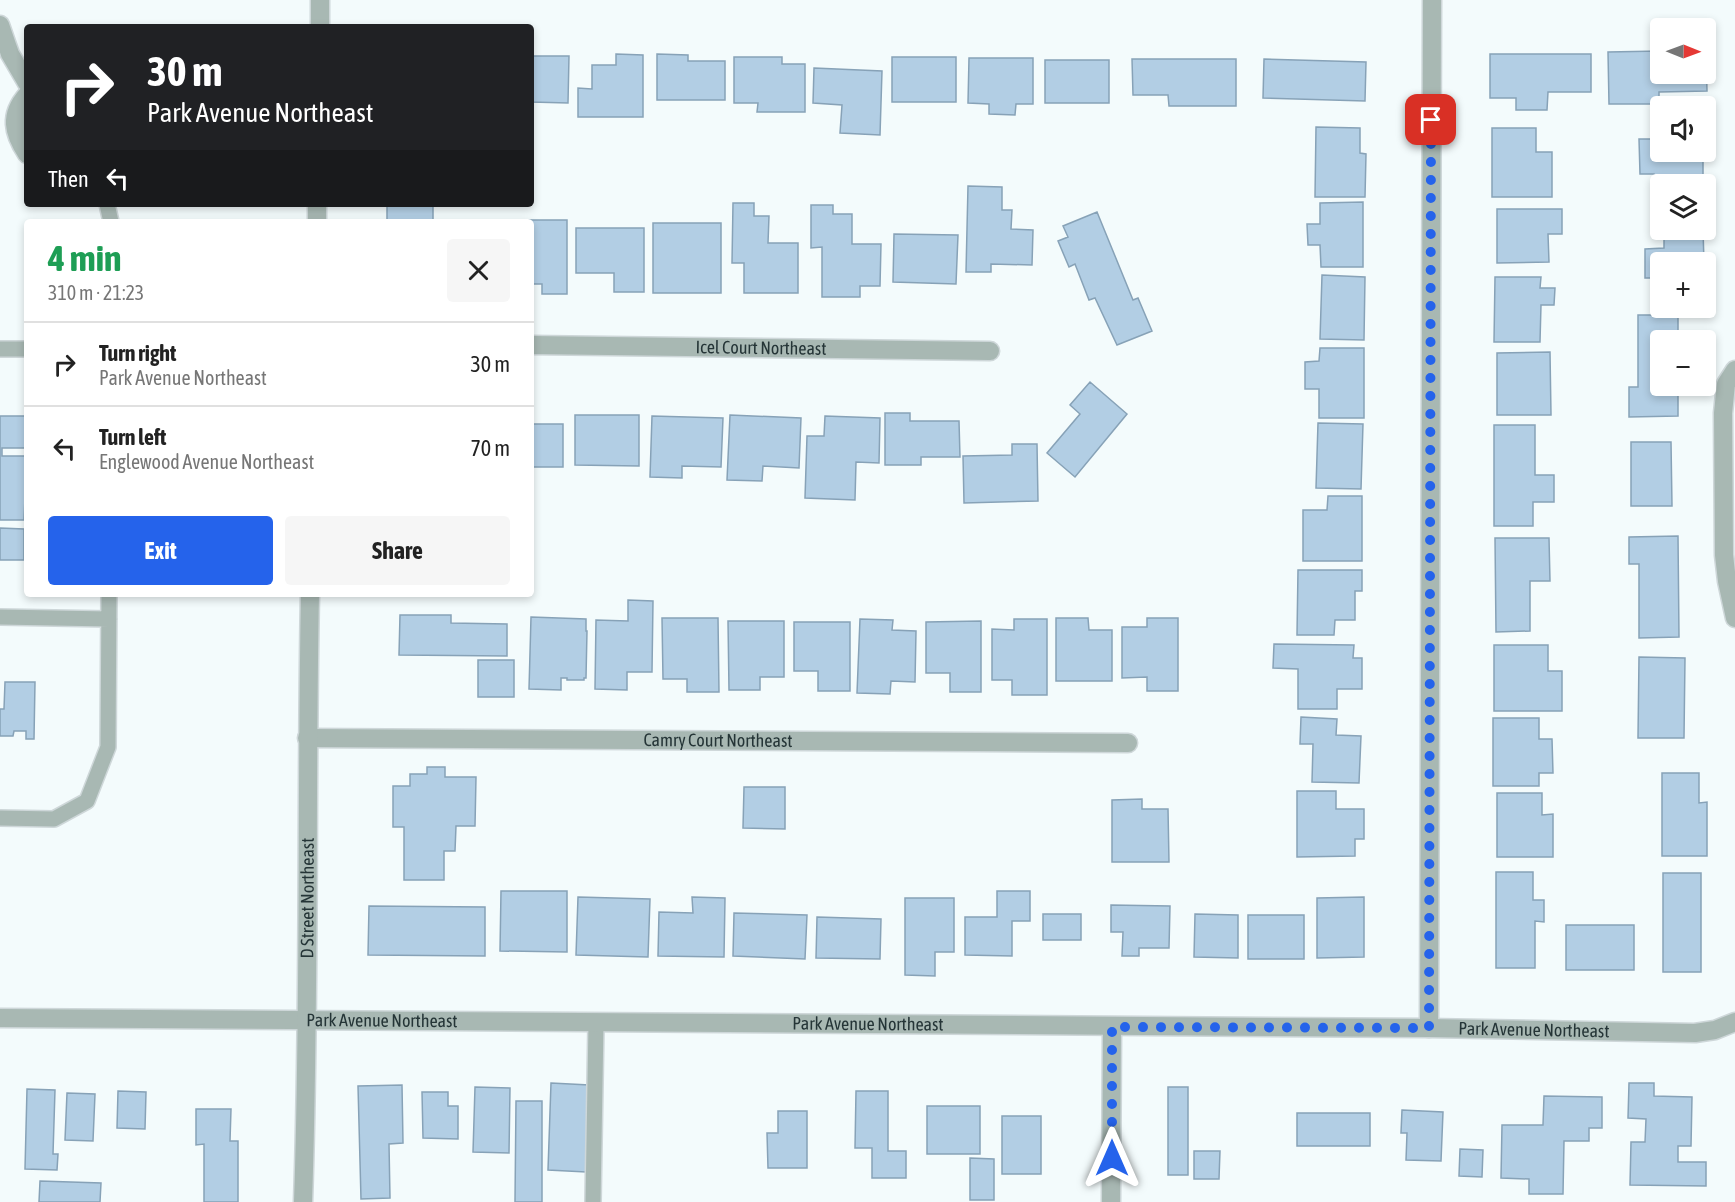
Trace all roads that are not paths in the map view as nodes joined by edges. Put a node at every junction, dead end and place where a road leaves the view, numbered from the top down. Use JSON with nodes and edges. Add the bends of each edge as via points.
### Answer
{"nodes":[{"id":1,"x":320,"y":0,"type":"edge"},
{"id":2,"x":1432,"y":0,"type":"edge"},
{"id":3,"x":320,"y":24,"type":"edge"},
{"id":4,"x":0,"y":25,"type":"edge"},
{"id":5,"x":24,"y":78,"type":"edge"},
{"id":6,"x":24,"y":98,"type":"edge"},
{"id":7,"x":24,"y":149,"type":"edge"},
{"id":8,"x":534,"y":345,"type":"edge"},
{"id":9,"x":0,"y":349,"type":"edge"},
{"id":10,"x":24,"y":349,"type":"edge"},
{"id":11,"x":990,"y":351,"type":"dead end"},
{"id":12,"x":1735,"y":370,"type":"edge"},
{"id":13,"x":109,"y":597,"type":"edge"},
{"id":14,"x":310,"y":597,"type":"edge"},
{"id":15,"x":0,"y":616,"type":"edge"},
{"id":16,"x":1735,"y":618,"type":"edge"},
{"id":17,"x":109,"y":619,"type":"junction"},
{"id":18,"x":307,"y":738,"type":"junction"},
{"id":19,"x":1128,"y":743,"type":"dead end"},
{"id":20,"x":0,"y":818,"type":"edge"},
{"id":21,"x":0,"y":1018,"type":"edge"},
{"id":22,"x":307,"y":1021,"type":"junction"},
{"id":23,"x":1735,"y":1022,"type":"edge"},
{"id":24,"x":596,"y":1023,"type":"junction"},
{"id":25,"x":1112,"y":1027,"type":"junction"},
{"id":26,"x":1429,"y":1028,"type":"junction"},
{"id":27,"x":303,"y":1202,"type":"edge"},
{"id":28,"x":593,"y":1202,"type":"edge"},
{"id":29,"x":1111,"y":1202,"type":"edge"}],
"edges":[{"from":1,"to":3,"type":"street"},
{"from":2,"to":26,"type":"street"},
{"from":4,"to":5,"type":"street"},
{"from":6,"to":7,"type":"street","via":[[15,118],[17,138]]},
{"from":8,"to":11,"type":"street","name":"Icel Court Northeast"},
{"from":9,"to":10,"type":"lane"},
{"from":12,"to":16,"type":"street","via":[[1726,384],[1723,413],[1724,555]]},
{"from":13,"to":17,"type":"lane"},
{"from":14,"to":18,"type":"street","name":"D Street Northeast"},
{"from":15,"to":17,"type":"lane"},
{"from":17,"to":20,"type":"lane","via":[[108,747],[87,801],[54,819]]},
{"from":18,"to":19,"type":"street","name":"Camry Court Northeast"},
{"from":18,"to":22,"type":"street","name":"D Street Northeast"},
{"from":21,"to":22,"type":"street","name":"Park Avenue Northeast"},
{"from":22,"to":24,"type":"street","name":"Park Avenue Northeast"},
{"from":22,"to":27,"type":"street","name":"D Street Northeast"},
{"from":23,"to":26,"type":"street","name":"Park Avenue Northeast","via":[[1695,1033]]},
{"from":24,"to":25,"type":"street","name":"Park Avenue Northeast"},
{"from":24,"to":28,"type":"lane"},
{"from":25,"to":26,"type":"street","name":"Park Avenue Northeast"},
{"from":25,"to":29,"type":"street"}]}
